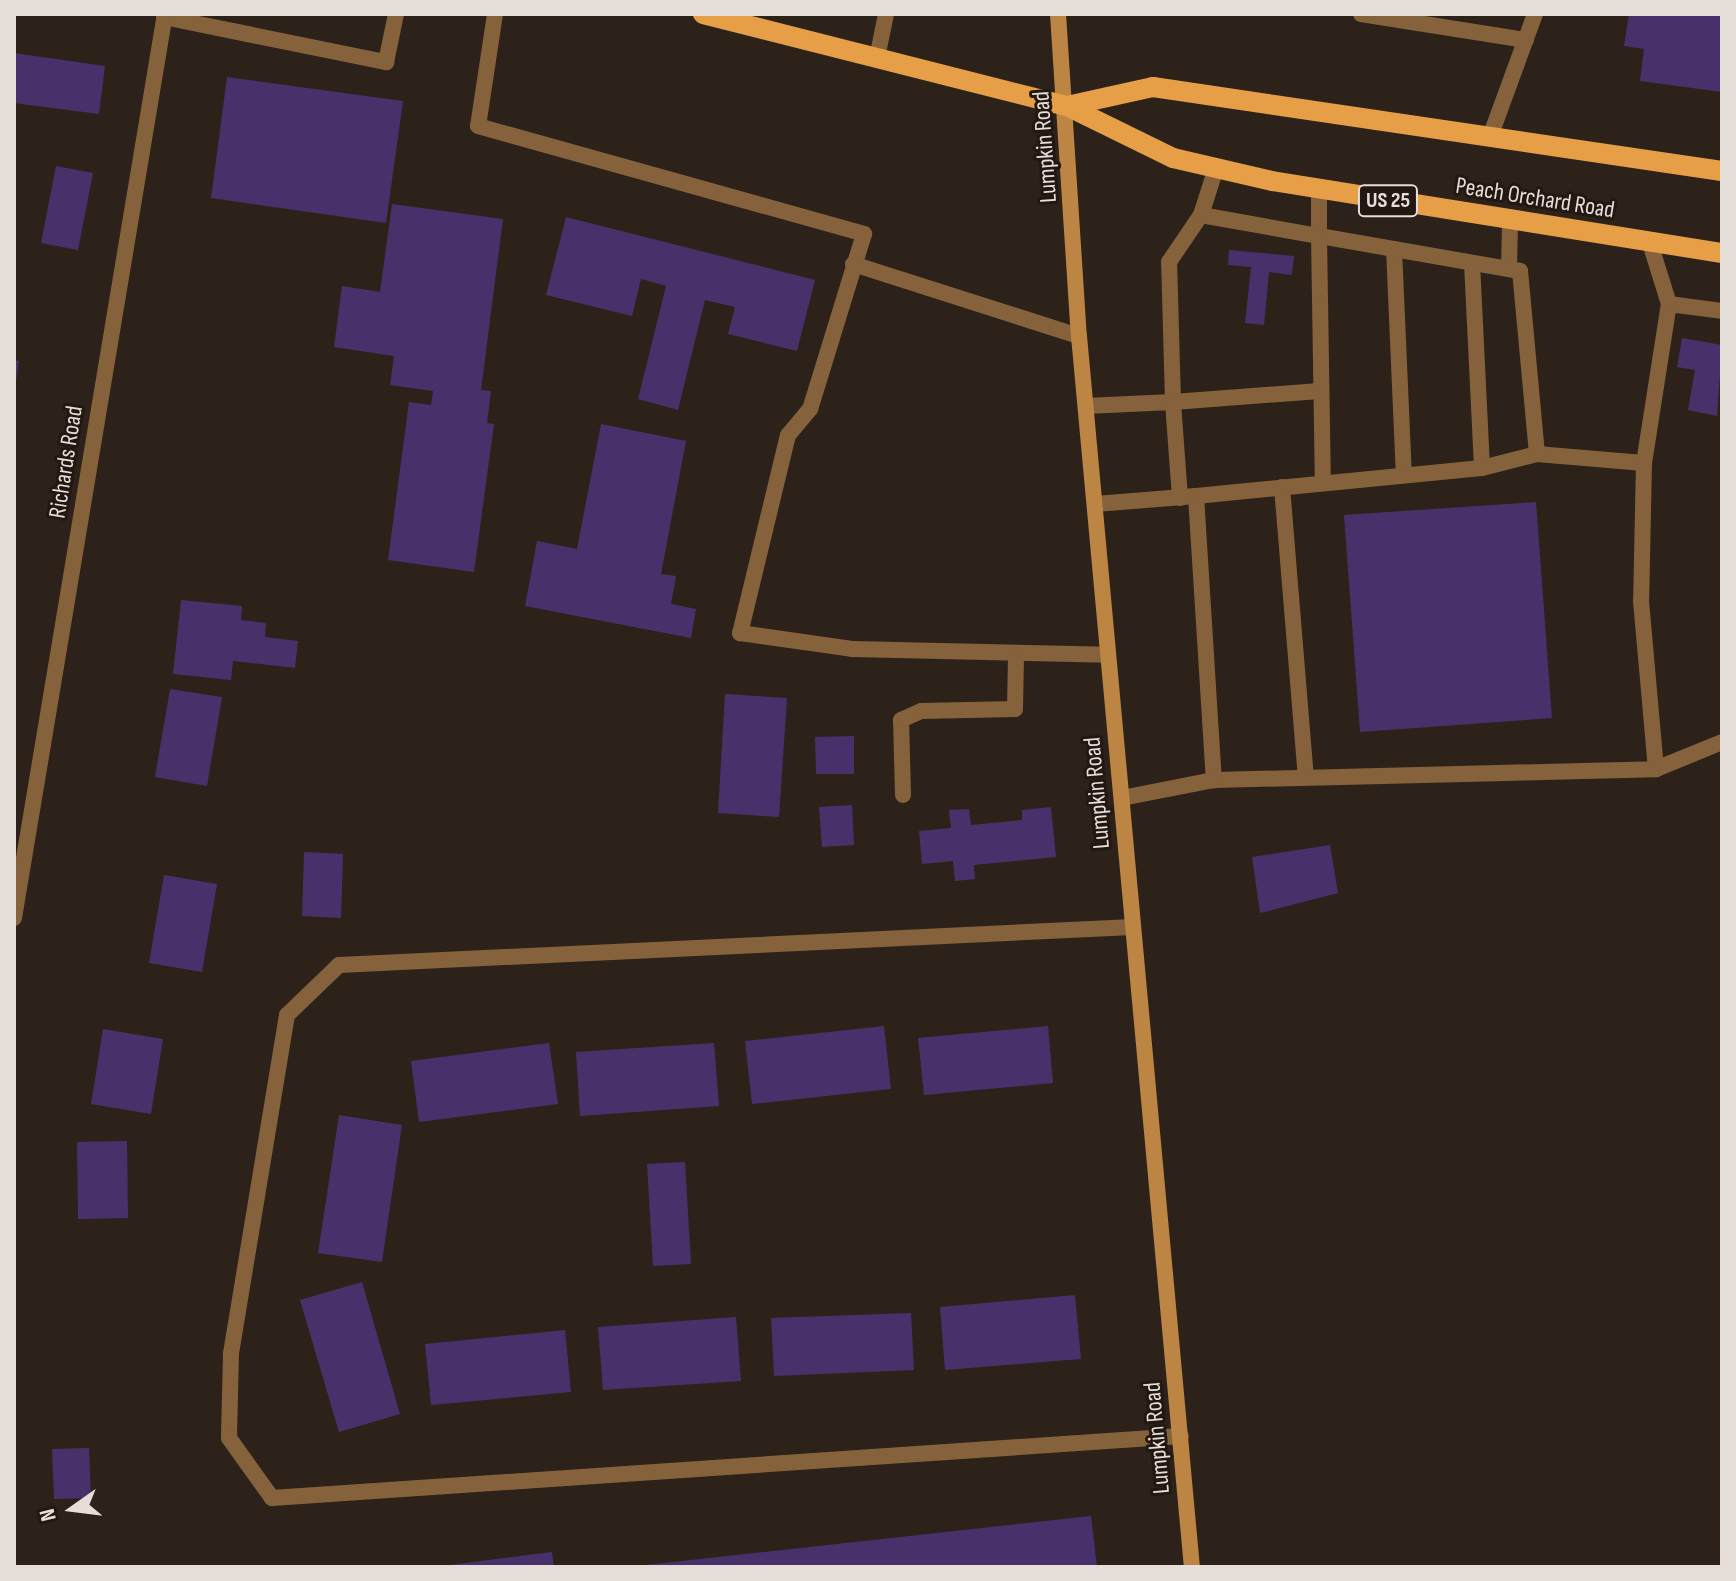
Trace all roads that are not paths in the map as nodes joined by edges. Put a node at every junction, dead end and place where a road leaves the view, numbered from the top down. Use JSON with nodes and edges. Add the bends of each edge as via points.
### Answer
{"nodes":[{"id":1,"x":396,"y":14,"type":"edge"},
{"id":2,"x":495,"y":14,"type":"edge"},
{"id":3,"x":703,"y":14,"type":"edge"},
{"id":4,"x":886,"y":14,"type":"edge"},
{"id":5,"x":1058,"y":14,"type":"edge"},
{"id":6,"x":1361,"y":14,"type":"edge"},
{"id":7,"x":1535,"y":14,"type":"edge"},
{"id":8,"x":165,"y":16,"type":"edge"},
{"id":9,"x":764,"y":22,"type":"edge"},
{"id":10,"x":1526,"y":40,"type":"junction"},
{"id":11,"x":877,"y":58,"type":"junction"},
{"id":12,"x":1067,"y":106,"type":"junction"},
{"id":13,"x":1490,"y":137,"type":"junction"},
{"id":14,"x":1216,"y":168,"type":"junction"},
{"id":15,"x":1722,"y":171,"type":"edge"},
{"id":16,"x":1319,"y":189,"type":"junction"},
{"id":17,"x":1201,"y":215,"type":"junction"},
{"id":18,"x":1510,"y":221,"type":"junction"},
{"id":19,"x":1319,"y":236,"type":"junction"},
{"id":20,"x":1650,"y":243,"type":"junction"},
{"id":21,"x":1394,"y":249,"type":"junction"},
{"id":22,"x":1722,"y":253,"type":"edge"},
{"id":23,"x":1472,"y":263,"type":"junction"},
{"id":24,"x":853,"y":264,"type":"junction"},
{"id":25,"x":1509,"y":269,"type":"junction"},
{"id":26,"x":1669,"y":304,"type":"junction"},
{"id":27,"x":1722,"y":311,"type":"edge"},
{"id":28,"x":1079,"y":336,"type":"junction"},
{"id":29,"x":1320,"y":391,"type":"junction"},
{"id":30,"x":1173,"y":402,"type":"junction"},
{"id":31,"x":1086,"y":406,"type":"junction"},
{"id":32,"x":1537,"y":454,"type":"junction"},
{"id":33,"x":1644,"y":463,"type":"junction"},
{"id":34,"x":1482,"y":468,"type":"junction"},
{"id":35,"x":1404,"y":475,"type":"junction"},
{"id":36,"x":1323,"y":483,"type":"junction"},
{"id":37,"x":1282,"y":487,"type":"junction"},
{"id":38,"x":1188,"y":497,"type":"junction"},
{"id":39,"x":1095,"y":504,"type":"junction"},
{"id":40,"x":1016,"y":655,"type":"junction"},
{"id":41,"x":1108,"y":655,"type":"junction"},
{"id":42,"x":1722,"y":742,"type":"edge"},
{"id":43,"x":1656,"y":769,"type":"junction"},
{"id":44,"x":1306,"y":776,"type":"junction"},
{"id":45,"x":1214,"y":780,"type":"junction"},
{"id":46,"x":903,"y":795,"type":"dead end"},
{"id":47,"x":1122,"y":798,"type":"junction"},
{"id":48,"x":14,"y":918,"type":"edge"},
{"id":49,"x":1133,"y":927,"type":"junction"},
{"id":50,"x":1181,"y":1436,"type":"junction"},
{"id":51,"x":1192,"y":1567,"type":"edge"}],
"edges":[{"from":1,"to":8,"type":"street","via":[[386,62]]},
{"from":2,"to":24,"type":"street","via":[[478,126],[864,234]]},
{"from":3,"to":9,"type":"main road","name":"Peach Orchard Road","number":"US 25"},
{"from":4,"to":11,"type":"street"},
{"from":5,"to":12,"type":"main road","name":"Lumpkin Road"},
{"from":6,"to":10,"type":"street"},
{"from":7,"to":10,"type":"street"},
{"from":8,"to":48,"type":"street","name":"Richards Road"},
{"from":9,"to":11,"type":"main road","name":"Peach Orchard Road","number":"US 25"},
{"from":10,"to":13,"type":"street"},
{"from":11,"to":12,"type":"main road","name":"Peach Orchard Road","number":"US 25"},
{"from":12,"to":13,"type":"main road","name":"Peach Orchard Road","number":"US 25","via":[[1153,87]]},
{"from":12,"to":14,"type":"main road","name":"Peach Orchard Road","number":"US 25","via":[[1173,158]]},
{"from":12,"to":28,"type":"main road","name":"Lumpkin Road"},
{"from":13,"to":15,"type":"main road","name":"Peach Orchard Road","number":"US 25"},
{"from":14,"to":16,"type":"main road","name":"Peach Orchard Road","number":"US 25"},
{"from":14,"to":17,"type":"street"},
{"from":16,"to":18,"type":"main road","name":"Peach Orchard Road","number":"US 25"},
{"from":16,"to":19,"type":"street"},
{"from":17,"to":19,"type":"street"},
{"from":17,"to":30,"type":"street","via":[[1169,262]]},
{"from":18,"to":20,"type":"main road","name":"Peach Orchard Road","number":"US 25"},
{"from":18,"to":25,"type":"street"},
{"from":19,"to":21,"type":"street"},
{"from":19,"to":29,"type":"street"},
{"from":20,"to":22,"type":"main road","name":"Peach Orchard Road","number":"US 25"},
{"from":20,"to":26,"type":"street"},
{"from":21,"to":23,"type":"street"},
{"from":21,"to":35,"type":"street"},
{"from":23,"to":25,"type":"street"},
{"from":23,"to":34,"type":"street"},
{"from":24,"to":28,"type":"street"},
{"from":24,"to":40,"type":"street","via":[[810,409],[788,435],[740,633],[852,649]]},
{"from":25,"to":32,"type":"street","via":[[1520,271]]},
{"from":26,"to":27,"type":"street"},
{"from":26,"to":33,"type":"street"},
{"from":28,"to":31,"type":"main road","name":"Lumpkin Road"},
{"from":29,"to":30,"type":"street"},
{"from":29,"to":36,"type":"street"},
{"from":30,"to":31,"type":"street"},
{"from":30,"to":38,"type":"street"},
{"from":31,"to":39,"type":"main road","name":"Lumpkin Road"},
{"from":32,"to":33,"type":"street"},
{"from":32,"to":34,"type":"street"},
{"from":33,"to":43,"type":"street","via":[[1641,601]]},
{"from":34,"to":35,"type":"street"},
{"from":35,"to":36,"type":"street"},
{"from":36,"to":37,"type":"street"},
{"from":37,"to":38,"type":"street"},
{"from":37,"to":44,"type":"street"},
{"from":38,"to":39,"type":"street"},
{"from":38,"to":45,"type":"street"},
{"from":39,"to":41,"type":"main road","name":"Lumpkin Road"},
{"from":40,"to":41,"type":"street"},
{"from":40,"to":46,"type":"street","via":[[1015,709],[921,711],[901,720]]},
{"from":41,"to":47,"type":"main road","name":"Lumpkin Road"},
{"from":42,"to":43,"type":"street"},
{"from":43,"to":44,"type":"street"},
{"from":44,"to":45,"type":"street"},
{"from":45,"to":47,"type":"street"},
{"from":47,"to":49,"type":"main road","name":"Lumpkin Road"},
{"from":49,"to":50,"type":"main road","name":"Lumpkin Road"},
{"from":49,"to":50,"type":"street","via":[[339,965],[287,1015],[231,1354],[229,1438],[272,1498]]},
{"from":50,"to":51,"type":"main road","name":"Lumpkin Road"}]}
